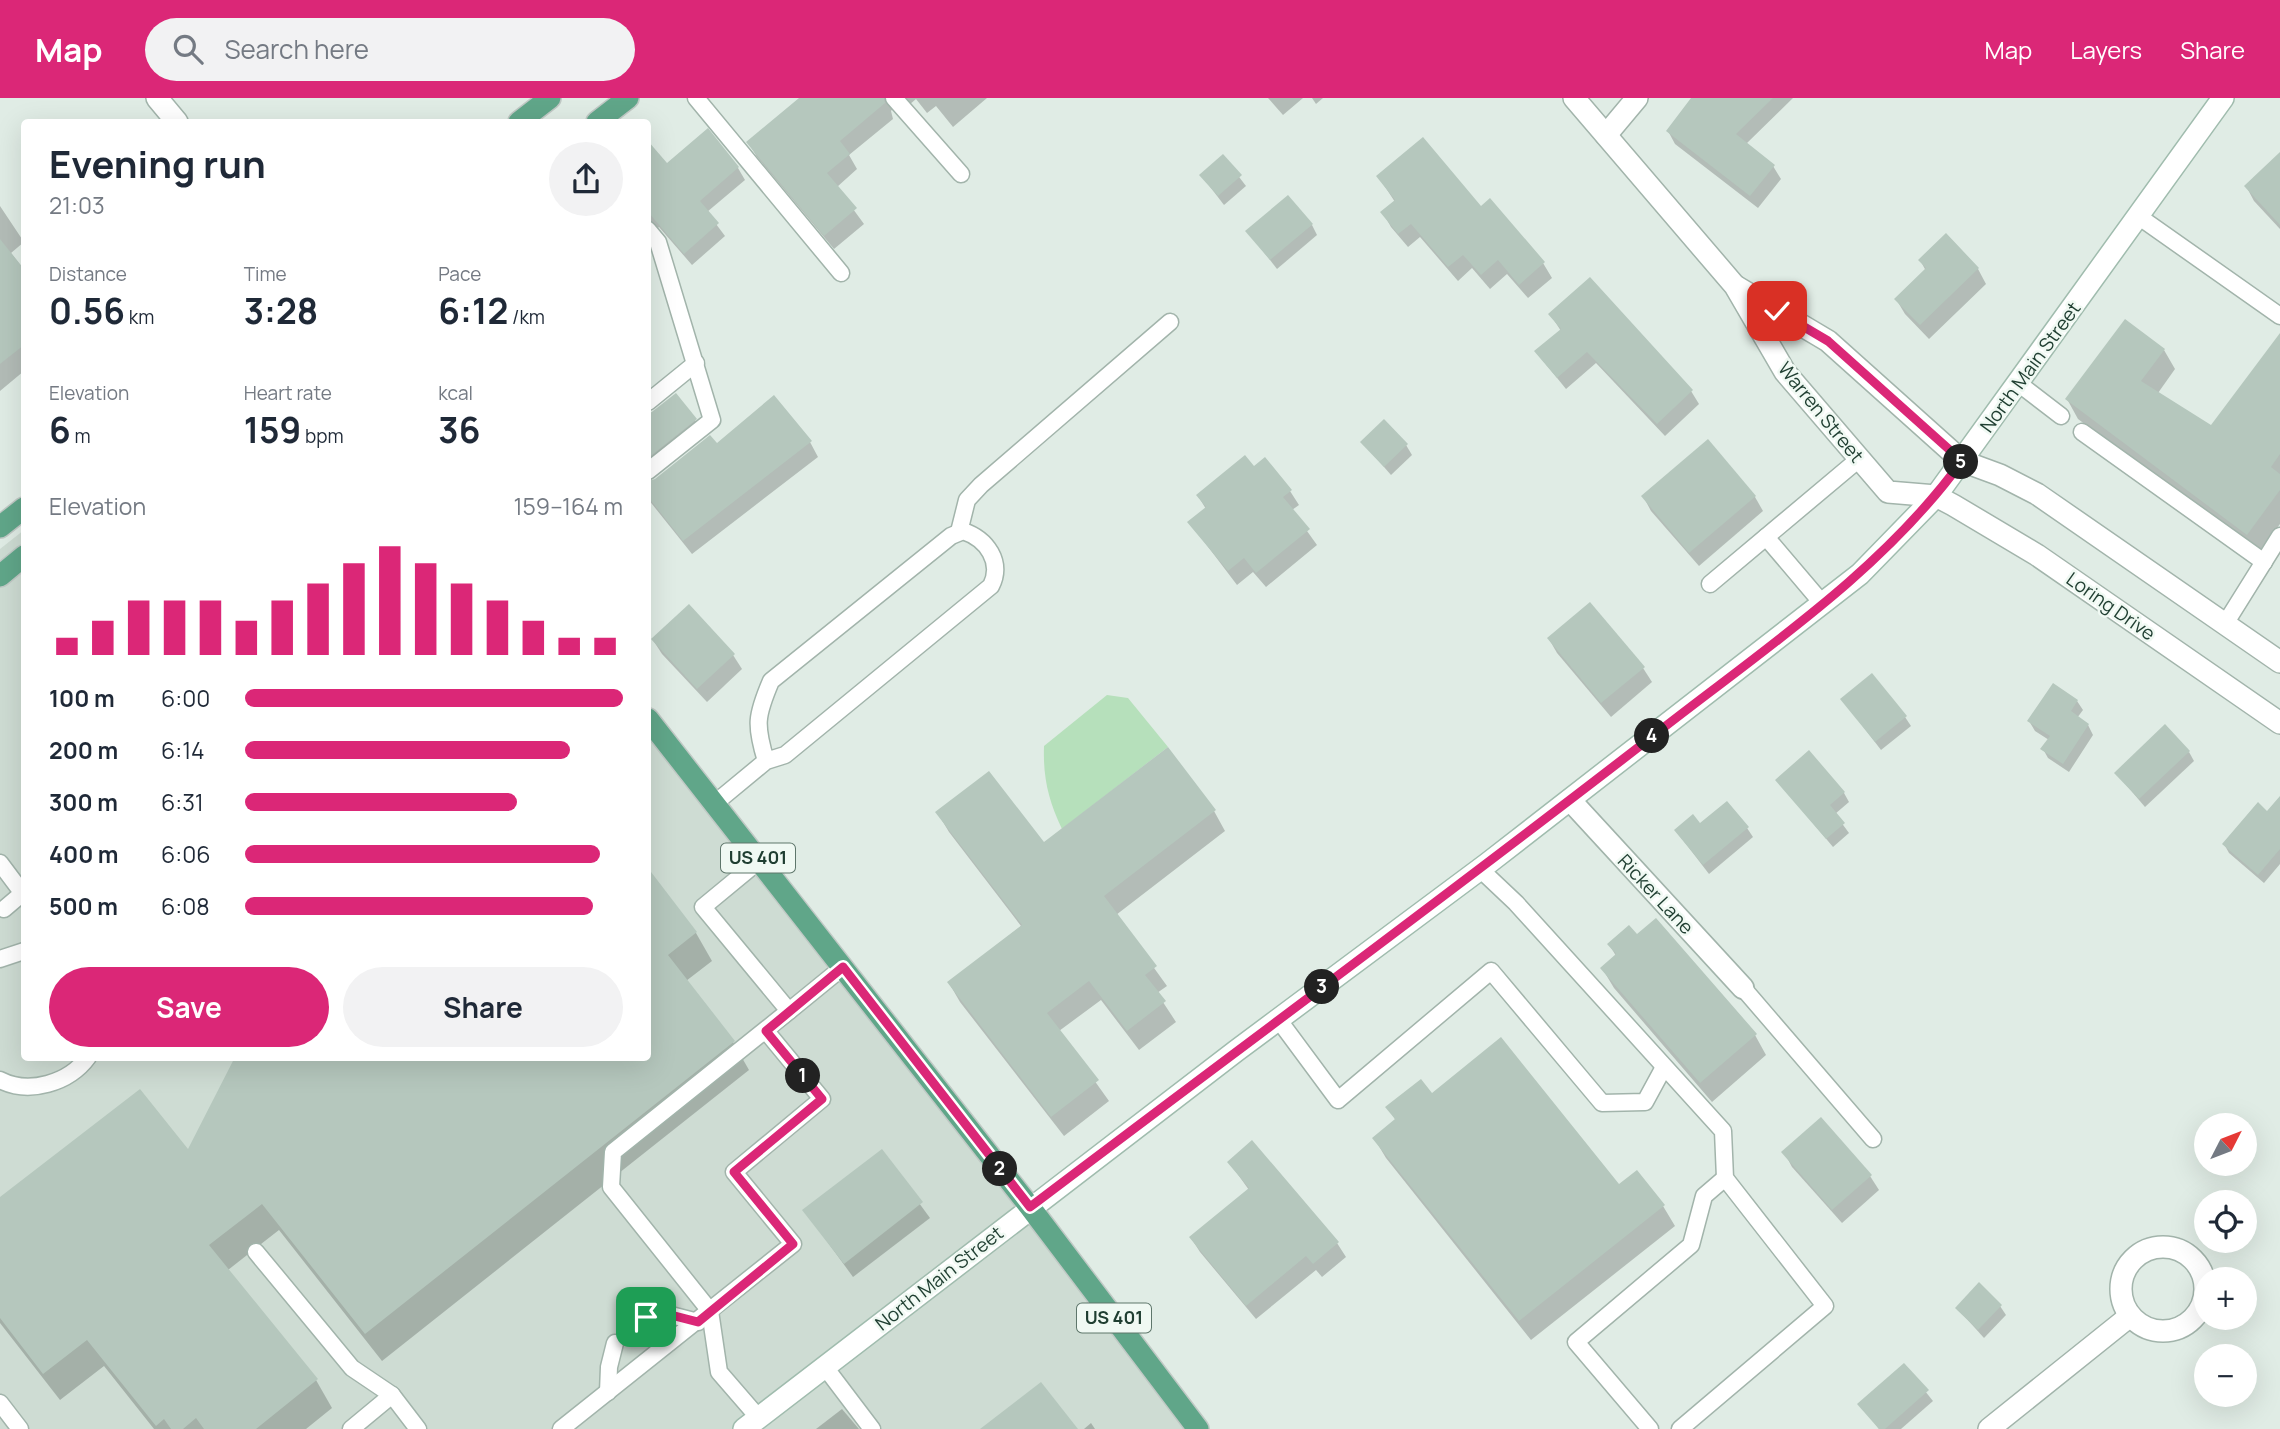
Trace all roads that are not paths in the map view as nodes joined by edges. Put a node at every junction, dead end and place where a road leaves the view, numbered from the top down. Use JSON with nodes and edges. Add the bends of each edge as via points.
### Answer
{"nodes":[{"id":1,"x":158,"y":98,"type":"edge"},
{"id":2,"x":550,"y":98,"type":"edge"},
{"id":3,"x":628,"y":98,"type":"edge"},
{"id":4,"x":696,"y":98,"type":"edge"},
{"id":5,"x":894,"y":98,"type":"edge"},
{"id":6,"x":1574,"y":98,"type":"edge"},
{"id":7,"x":1637,"y":98,"type":"edge"},
{"id":8,"x":2223,"y":98,"type":"edge"},
{"id":9,"x":175,"y":119,"type":"edge"},
{"id":10,"x":523,"y":119,"type":"edge"},
{"id":11,"x":601,"y":119,"type":"edge"},
{"id":12,"x":1606,"y":135,"type":"junction"},
{"id":13,"x":961,"y":174,"type":"dead end"},
{"id":14,"x":2138,"y":216,"type":"junction"},
{"id":15,"x":651,"y":234,"type":"edge"},
{"id":16,"x":841,"y":273,"type":"dead end"},
{"id":17,"x":1735,"y":286,"type":"junction"},
{"id":18,"x":2280,"y":316,"type":"edge"},
{"id":19,"x":1170,"y":322,"type":"dead end"},
{"id":20,"x":696,"y":363,"type":"junction"},
{"id":21,"x":2018,"y":383,"type":"junction"},
{"id":22,"x":651,"y":400,"type":"edge"},
{"id":23,"x":2061,"y":416,"type":"dead end"},
{"id":24,"x":2082,"y":432,"type":"dead end"},
{"id":25,"x":1859,"y":459,"type":"junction"},
{"id":26,"x":1962,"y":461,"type":"junction"},
{"id":27,"x":651,"y":469,"type":"edge"},
{"id":28,"x":1936,"y":496,"type":"junction"},
{"id":29,"x":21,"y":510,"type":"edge"},
{"id":30,"x":0,"y":527,"type":"edge"},
{"id":31,"x":959,"y":532,"type":"junction"},
{"id":32,"x":2280,"y":536,"type":"edge"},
{"id":33,"x":1766,"y":537,"type":"junction"},
{"id":34,"x":21,"y":558,"type":"edge"},
{"id":35,"x":2264,"y":562,"type":"junction"},
{"id":36,"x":0,"y":576,"type":"edge"},
{"id":37,"x":1710,"y":584,"type":"dead end"},
{"id":38,"x":1822,"y":603,"type":"junction"},
{"id":39,"x":2225,"y":624,"type":"junction"},
{"id":40,"x":2280,"y":662,"type":"edge"},
{"id":41,"x":651,"y":723,"type":"edge"},
{"id":42,"x":2280,"y":723,"type":"edge"},
{"id":43,"x":766,"y":761,"type":"junction"},
{"id":44,"x":1570,"y":800,"type":"junction"},
{"id":45,"x":714,"y":804,"type":"junction"},
{"id":46,"x":760,"y":860,"type":"junction"},
{"id":47,"x":0,"y":863,"type":"edge"},
{"id":48,"x":1480,"y":870,"type":"junction"},
{"id":49,"x":21,"y":889,"type":"edge"},
{"id":50,"x":21,"y":895,"type":"edge"},
{"id":51,"x":1,"y":911,"type":"edge"},
{"id":52,"x":21,"y":952,"type":"edge"},
{"id":53,"x":0,"y":960,"type":"edge"},
{"id":54,"x":843,"y":967,"type":"junction"},
{"id":55,"x":1742,"y":988,"type":"joint"},
{"id":56,"x":789,"y":1011,"type":"junction"},
{"id":57,"x":1278,"y":1019,"type":"junction"},
{"id":58,"x":766,"y":1031,"type":"junction"},
{"id":59,"x":83,"y":1061,"type":"edge"},
{"id":60,"x":1664,"y":1067,"type":"junction"},
{"id":61,"x":0,"y":1080,"type":"edge"},
{"id":62,"x":1873,"y":1139,"type":"dead end"},
{"id":63,"x":1725,"y":1178,"type":"junction"},
{"id":64,"x":1030,"y":1207,"type":"junction"},
{"id":65,"x":256,"y":1252,"type":"dead end"},
{"id":66,"x":2130,"y":1316,"type":"junction"},
{"id":67,"x":646,"y":1317,"type":"dead end"},
{"id":68,"x":704,"y":1317,"type":"junction"},
{"id":69,"x":615,"y":1343,"type":"dead end"},
{"id":70,"x":825,"y":1367,"type":"junction"},
{"id":71,"x":608,"y":1392,"type":"junction"},
{"id":72,"x":392,"y":1395,"type":"junction"},
{"id":73,"x":0,"y":1403,"type":"edge"},
{"id":74,"x":751,"y":1423,"type":"edge"},
{"id":75,"x":20,"y":1429,"type":"edge"},
{"id":76,"x":351,"y":1429,"type":"edge"},
{"id":77,"x":418,"y":1429,"type":"edge"},
{"id":78,"x":561,"y":1429,"type":"edge"},
{"id":79,"x":872,"y":1429,"type":"edge"},
{"id":80,"x":1198,"y":1429,"type":"edge"},
{"id":81,"x":1650,"y":1429,"type":"edge"},
{"id":82,"x":1680,"y":1429,"type":"edge"},
{"id":83,"x":1989,"y":1429,"type":"edge"}],
"edges":[{"from":1,"to":9,"type":"street"},
{"from":2,"to":10,"type":"main road"},
{"from":3,"to":11,"type":"main road"},
{"from":4,"to":16,"type":"lane"},
{"from":5,"to":13,"type":"lane"},
{"from":6,"to":12,"type":"street","name":"Warren Street"},
{"from":7,"to":12,"type":"street"},
{"from":8,"to":14,"type":"street","name":"North Main Street"},
{"from":12,"to":17,"type":"street","name":"Warren Street"},
{"from":14,"to":18,"type":"lane"},
{"from":14,"to":21,"type":"street","name":"North Main Street"},
{"from":15,"to":20,"type":"lane","via":[[658,242]]},
{"from":17,"to":25,"type":"street","name":"Warren Street","via":[[1785,372]]},
{"from":17,"to":26,"type":"street","name":"Warren Street","via":[[1828,341]]},
{"from":19,"to":31,"type":"lane","via":[[981,485],[967,500]]},
{"from":20,"to":22,"type":"lane"},
{"from":20,"to":27,"type":"lane","via":[[712,420]]},
{"from":21,"to":23,"type":"lane"},
{"from":21,"to":26,"type":"street","name":"North Main Street"},
{"from":24,"to":35,"type":"lane"},
{"from":25,"to":28,"type":"street","name":"Warren Street","via":[[1888,492]]},
{"from":25,"to":33,"type":"lane"},
{"from":26,"to":28,"type":"street","name":"North Main Street"},
{"from":26,"to":39,"type":"street","via":[[2037,494]]},
{"from":28,"to":38,"type":"street","name":"North Main Street","via":[[1860,574]]},
{"from":28,"to":42,"type":"street","name":"Loring Drive","via":[[2036,555]]},
{"from":29,"to":30,"type":"main road"},
{"from":31,"to":43,"type":"lane","via":[[771,681],[758,711]]},
{"from":31,"to":43,"type":"lane","via":[[973,534],[996,561],[997,574],[991,586],[785,755]]},
{"from":32,"to":35,"type":"lane"},
{"from":33,"to":37,"type":"lane"},
{"from":33,"to":38,"type":"lane"},
{"from":34,"to":36,"type":"main road"},
{"from":35,"to":39,"type":"lane"},
{"from":38,"to":44,"type":"street","name":"North Main Street"},
{"from":39,"to":40,"type":"street"},
{"from":41,"to":45,"type":"main road","number":"US 401"},
{"from":43,"to":45,"type":"lane"},
{"from":44,"to":48,"type":"street","name":"North Main Street"},
{"from":44,"to":55,"type":"street","name":"Ricker Lane"},
{"from":45,"to":46,"type":"main road","number":"US 401"},
{"from":46,"to":54,"type":"main road","number":"US 401"},
{"from":46,"to":56,"type":"lane","via":[[703,907]]},
{"from":47,"to":49,"type":"lane"},
{"from":48,"to":57,"type":"street","name":"North Main Street"},
{"from":48,"to":60,"type":"lane","via":[[1516,903]]},
{"from":50,"to":51,"type":"lane"},
{"from":52,"to":53,"type":"lane"},
{"from":54,"to":56,"type":"lane"},
{"from":54,"to":64,"type":"main road","number":"US 401"},
{"from":55,"to":62,"type":"lane"},
{"from":56,"to":58,"type":"lane"},
{"from":57,"to":60,"type":"lane","via":[[1338,1100],[1491,971],[1602,1103],[1645,1102]]},
{"from":57,"to":64,"type":"street","name":"North Main Street"},
{"from":58,"to":68,"type":"lane","via":[[613,1152],[611,1187]]},
{"from":58,"to":68,"type":"lane","via":[[822,1099],[734,1172],[793,1244]]},
{"from":59,"to":61,"type":"lane","via":[[58,1080],[27,1089]]},
{"from":60,"to":63,"type":"lane","via":[[1723,1131]]},
{"from":63,"to":81,"type":"lane","via":[[1704,1196],[1690,1245],[1576,1342]]},
{"from":63,"to":82,"type":"lane","via":[[1825,1306]]},
{"from":64,"to":70,"type":"street","name":"North Main Street"},
{"from":64,"to":80,"type":"main road","number":"US 401"},
{"from":65,"to":72,"type":"lane","via":[[352,1368]]},
{"from":66,"to":66,"type":"street","via":[[2162,1331],[2185,1325],[2204,1299],[2204,1278],[2198,1265],[2170,1247],[2136,1256],[2120,1286]]},
{"from":66,"to":83,"type":"street"},
{"from":67,"to":68,"type":"lane"},
{"from":68,"to":71,"type":"lane"},
{"from":68,"to":74,"type":"lane","via":[[719,1372]]},
{"from":69,"to":71,"type":"lane"},
{"from":70,"to":74,"type":"street","name":"North Main Street"},
{"from":70,"to":79,"type":"lane"},
{"from":71,"to":78,"type":"lane"},
{"from":72,"to":76,"type":"lane"},
{"from":72,"to":77,"type":"lane"},
{"from":73,"to":75,"type":"lane"}]}
